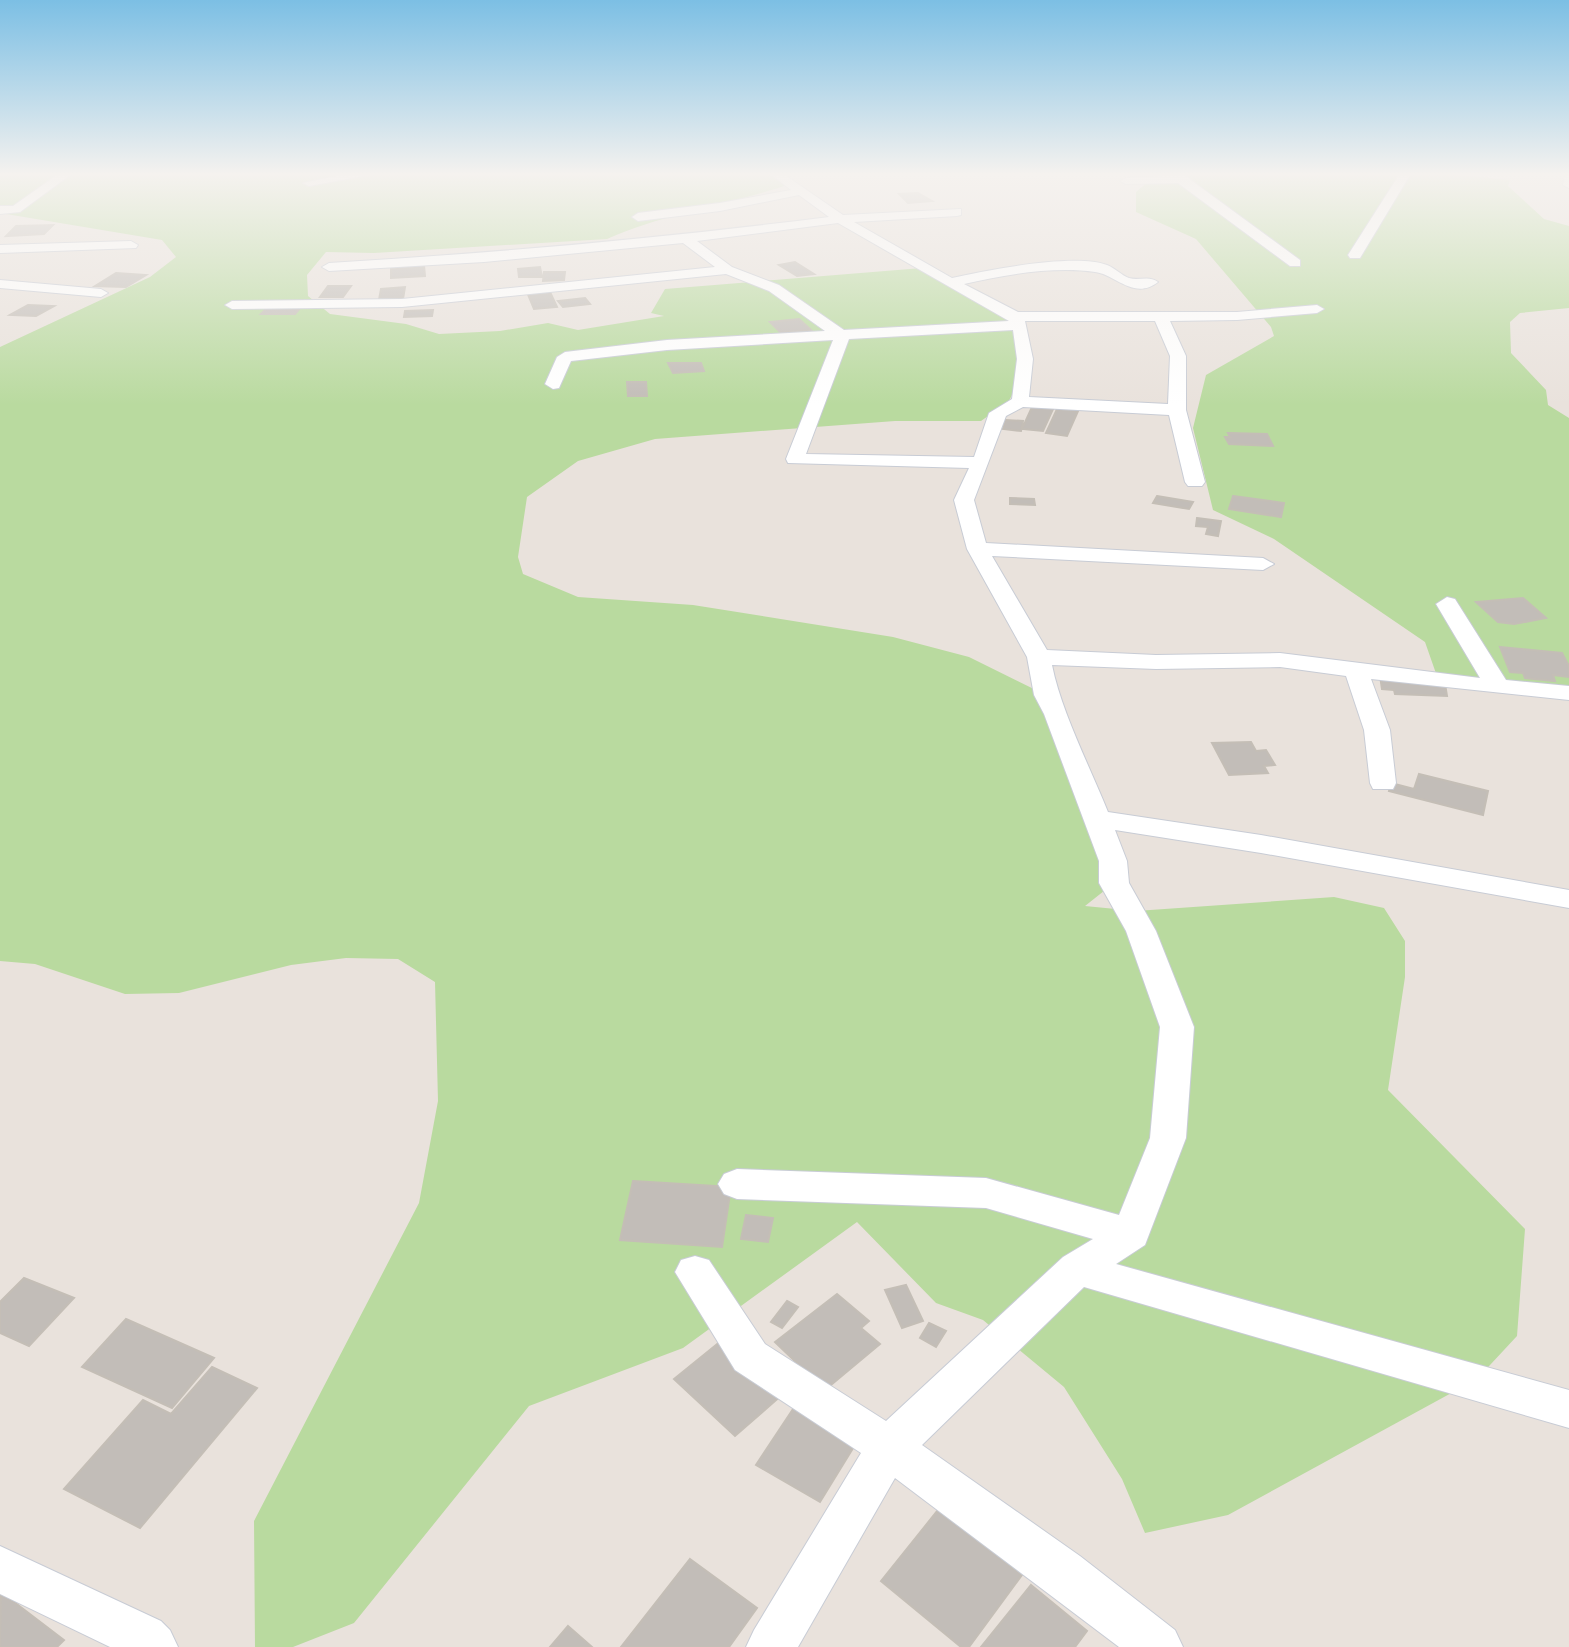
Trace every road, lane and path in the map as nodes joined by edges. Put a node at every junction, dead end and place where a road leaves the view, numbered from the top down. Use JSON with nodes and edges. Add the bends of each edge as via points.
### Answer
{"nodes":[{"id":1,"x":551,"y":252,"type":"edge"},
{"id":2,"x":703,"y":252,"type":"edge"},
{"id":3,"x":897,"y":252,"type":"edge"},
{"id":4,"x":1280,"y":252,"type":"edge"},
{"id":5,"x":1357,"y":252,"type":"edge"},
{"id":6,"x":1355,"y":255,"type":"dead end"},
{"id":7,"x":1295,"y":263,"type":"dead end"},
{"id":8,"x":329,"y":267,"type":"dead end"},
{"id":9,"x":727,"y":270,"type":"junction"},
{"id":10,"x":1151,"y":282,"type":"dead end"},
{"id":11,"x":951,"y":283,"type":"junction"},
{"id":12,"x":0,"y":284,"type":"edge"},
{"id":13,"x":101,"y":293,"type":"dead end"},
{"id":14,"x":232,"y":305,"type":"dead end"},
{"id":15,"x":1317,"y":309,"type":"dead end"},
{"id":16,"x":1161,"y":317,"type":"junction"},
{"id":17,"x":1017,"y":321,"type":"junction"},
{"id":18,"x":842,"y":336,"type":"junction"},
{"id":19,"x":553,"y":384,"type":"dead end"},
{"id":20,"x":1020,"y":402,"type":"junction"},
{"id":21,"x":1177,"y":410,"type":"junction"},
{"id":22,"x":981,"y":463,"type":"junction"},
{"id":23,"x":1195,"y":482,"type":"dead end"},
{"id":24,"x":977,"y":549,"type":"junction"},
{"id":25,"x":1263,"y":564,"type":"dead end"},
{"id":26,"x":1447,"y":604,"type":"dead end"},
{"id":27,"x":1039,"y":657,"type":"junction"},
{"id":28,"x":1356,"y":670,"type":"junction"},
{"id":29,"x":1498,"y":687,"type":"junction"},
{"id":30,"x":1569,"y":693,"type":"edge"},
{"id":31,"x":1383,"y":783,"type":"dead end"},
{"id":32,"x":1097,"y":819,"type":"junction"},
{"id":33,"x":1569,"y":899,"type":"edge"},
{"id":34,"x":737,"y":1184,"type":"dead end"},
{"id":35,"x":1131,"y":1234,"type":"junction"},
{"id":36,"x":1077,"y":1269,"type":"junction"},
{"id":37,"x":695,"y":1272,"type":"dead end"},
{"id":38,"x":1569,"y":1409,"type":"edge"},
{"id":39,"x":889,"y":1447,"type":"junction"},
{"id":40,"x":0,"y":1569,"type":"edge"},
{"id":41,"x":153,"y":1647,"type":"edge"},
{"id":42,"x":771,"y":1647,"type":"edge"},
{"id":43,"x":1158,"y":1647,"type":"edge"}],
"edges":[{"from":1,"to":8,"type":"street"},
{"from":2,"to":9,"type":"street"},
{"from":3,"to":11,"type":"street"},
{"from":4,"to":7,"type":"street"},
{"from":5,"to":6,"type":"street"},
{"from":9,"to":14,"type":"street","via":[[402,303]]},
{"from":9,"to":18,"type":"street","via":[[774,288]]},
{"from":10,"to":11,"type":"street","via":[[1127,283],[1103,268],[1075,266],[994,273]]},
{"from":11,"to":17,"type":"street"},
{"from":12,"to":13,"type":"street"},
{"from":15,"to":16,"type":"street"},
{"from":16,"to":17,"type":"street"},
{"from":16,"to":21,"type":"street","via":[[1178,356]]},
{"from":17,"to":18,"type":"street"},
{"from":17,"to":20,"type":"street","via":[[1026,371]]},
{"from":18,"to":19,"type":"street","via":[[667,345],[565,357]]},
{"from":18,"to":22,"type":"street","via":[[795,459]]},
{"from":20,"to":21,"type":"street"},
{"from":20,"to":22,"type":"street","via":[[998,413]]},
{"from":21,"to":23,"type":"street"},
{"from":22,"to":24,"type":"street","via":[[964,500]]},
{"from":24,"to":25,"type":"street"},
{"from":24,"to":27,"type":"street"},
{"from":26,"to":29,"type":"street"},
{"from":27,"to":28,"type":"street","via":[[1280,660]]},
{"from":27,"to":32,"type":"street","via":[[1046,695]]},
{"from":28,"to":29,"type":"street"},
{"from":28,"to":31,"type":"street","via":[[1377,730]]},
{"from":29,"to":30,"type":"street"},
{"from":32,"to":33,"type":"street"},
{"from":32,"to":35,"type":"street","via":[[1113,861],[1114,883],[1141,931],[1177,1027],[1168,1138]]},
{"from":34,"to":35,"type":"street","via":[[986,1193]]},
{"from":35,"to":36,"type":"street"},
{"from":36,"to":38,"type":"street"},
{"from":36,"to":39,"type":"street"},
{"from":37,"to":39,"type":"street","via":[[750,1357]]},
{"from":39,"to":42,"type":"street"},
{"from":39,"to":43,"type":"street"},
{"from":40,"to":41,"type":"street"}]}
